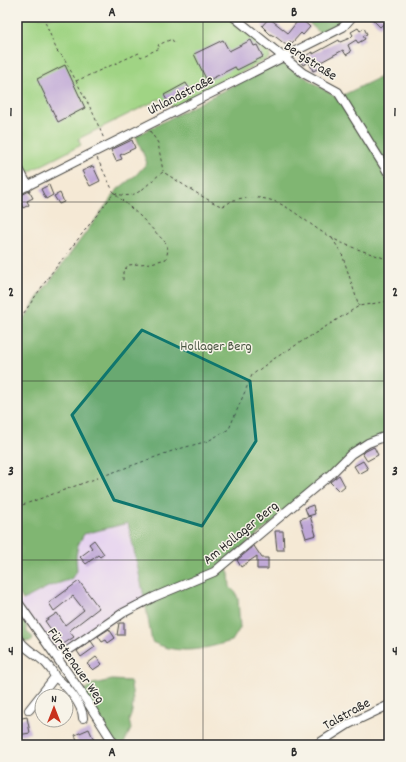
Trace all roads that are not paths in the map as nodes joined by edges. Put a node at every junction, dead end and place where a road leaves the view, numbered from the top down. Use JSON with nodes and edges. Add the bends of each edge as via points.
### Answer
{"nodes":[{"id":1,"x":234,"y":17,"type":"edge"},
{"id":2,"x":352,"y":17,"type":"edge"},
{"id":3,"x":281,"y":57,"type":"junction"},
{"id":4,"x":17,"y":165,"type":"edge"},
{"id":5,"x":389,"y":174,"type":"edge"},
{"id":6,"x":28,"y":186,"type":"junction"},
{"id":7,"x":17,"y":192,"type":"edge"},
{"id":8,"x":389,"y":435,"type":"edge"},
{"id":9,"x":18,"y":605,"type":"edge"},
{"id":10,"x":17,"y":637,"type":"edge"},
{"id":11,"x":57,"y":658,"type":"junction"},
{"id":12,"x":55,"y":677,"type":"junction"},
{"id":13,"x":389,"y":705,"type":"edge"},
{"id":14,"x":29,"y":710,"type":"dead end"},
{"id":15,"x":83,"y":718,"type":"dead end"},
{"id":16,"x":115,"y":745,"type":"edge"},
{"id":17,"x":316,"y":745,"type":"edge"}],
"edges":[{"from":1,"to":3,"type":"street","name":"Bergstraße"},
{"from":2,"to":3,"type":"street","name":"Uhlandstraße","via":[[343,27]]},
{"from":3,"to":5,"type":"street","name":"Bergstraße","via":[[303,73],[338,92]]},
{"from":3,"to":6,"type":"street","name":"Uhlandstraße"},
{"from":4,"to":6,"type":"street"},
{"from":6,"to":7,"type":"street","name":"Uhlandstraße"},
{"from":8,"to":11,"type":"street","name":"Am Hollager Berg","via":[[368,443],[351,454],[331,474],[214,572],[123,613]]},
{"from":9,"to":11,"type":"street","name":"Fürstenauer Weg"},
{"from":10,"to":12,"type":"street","via":[[21,644],[45,662]]},
{"from":11,"to":16,"type":"street","name":"Fürstenauer Weg"},
{"from":12,"to":14,"type":"street"},
{"from":12,"to":15,"type":"street","via":[[65,686],[83,712]]},
{"from":13,"to":17,"type":"street","name":"Talstraße","via":[[349,724]]}]}
